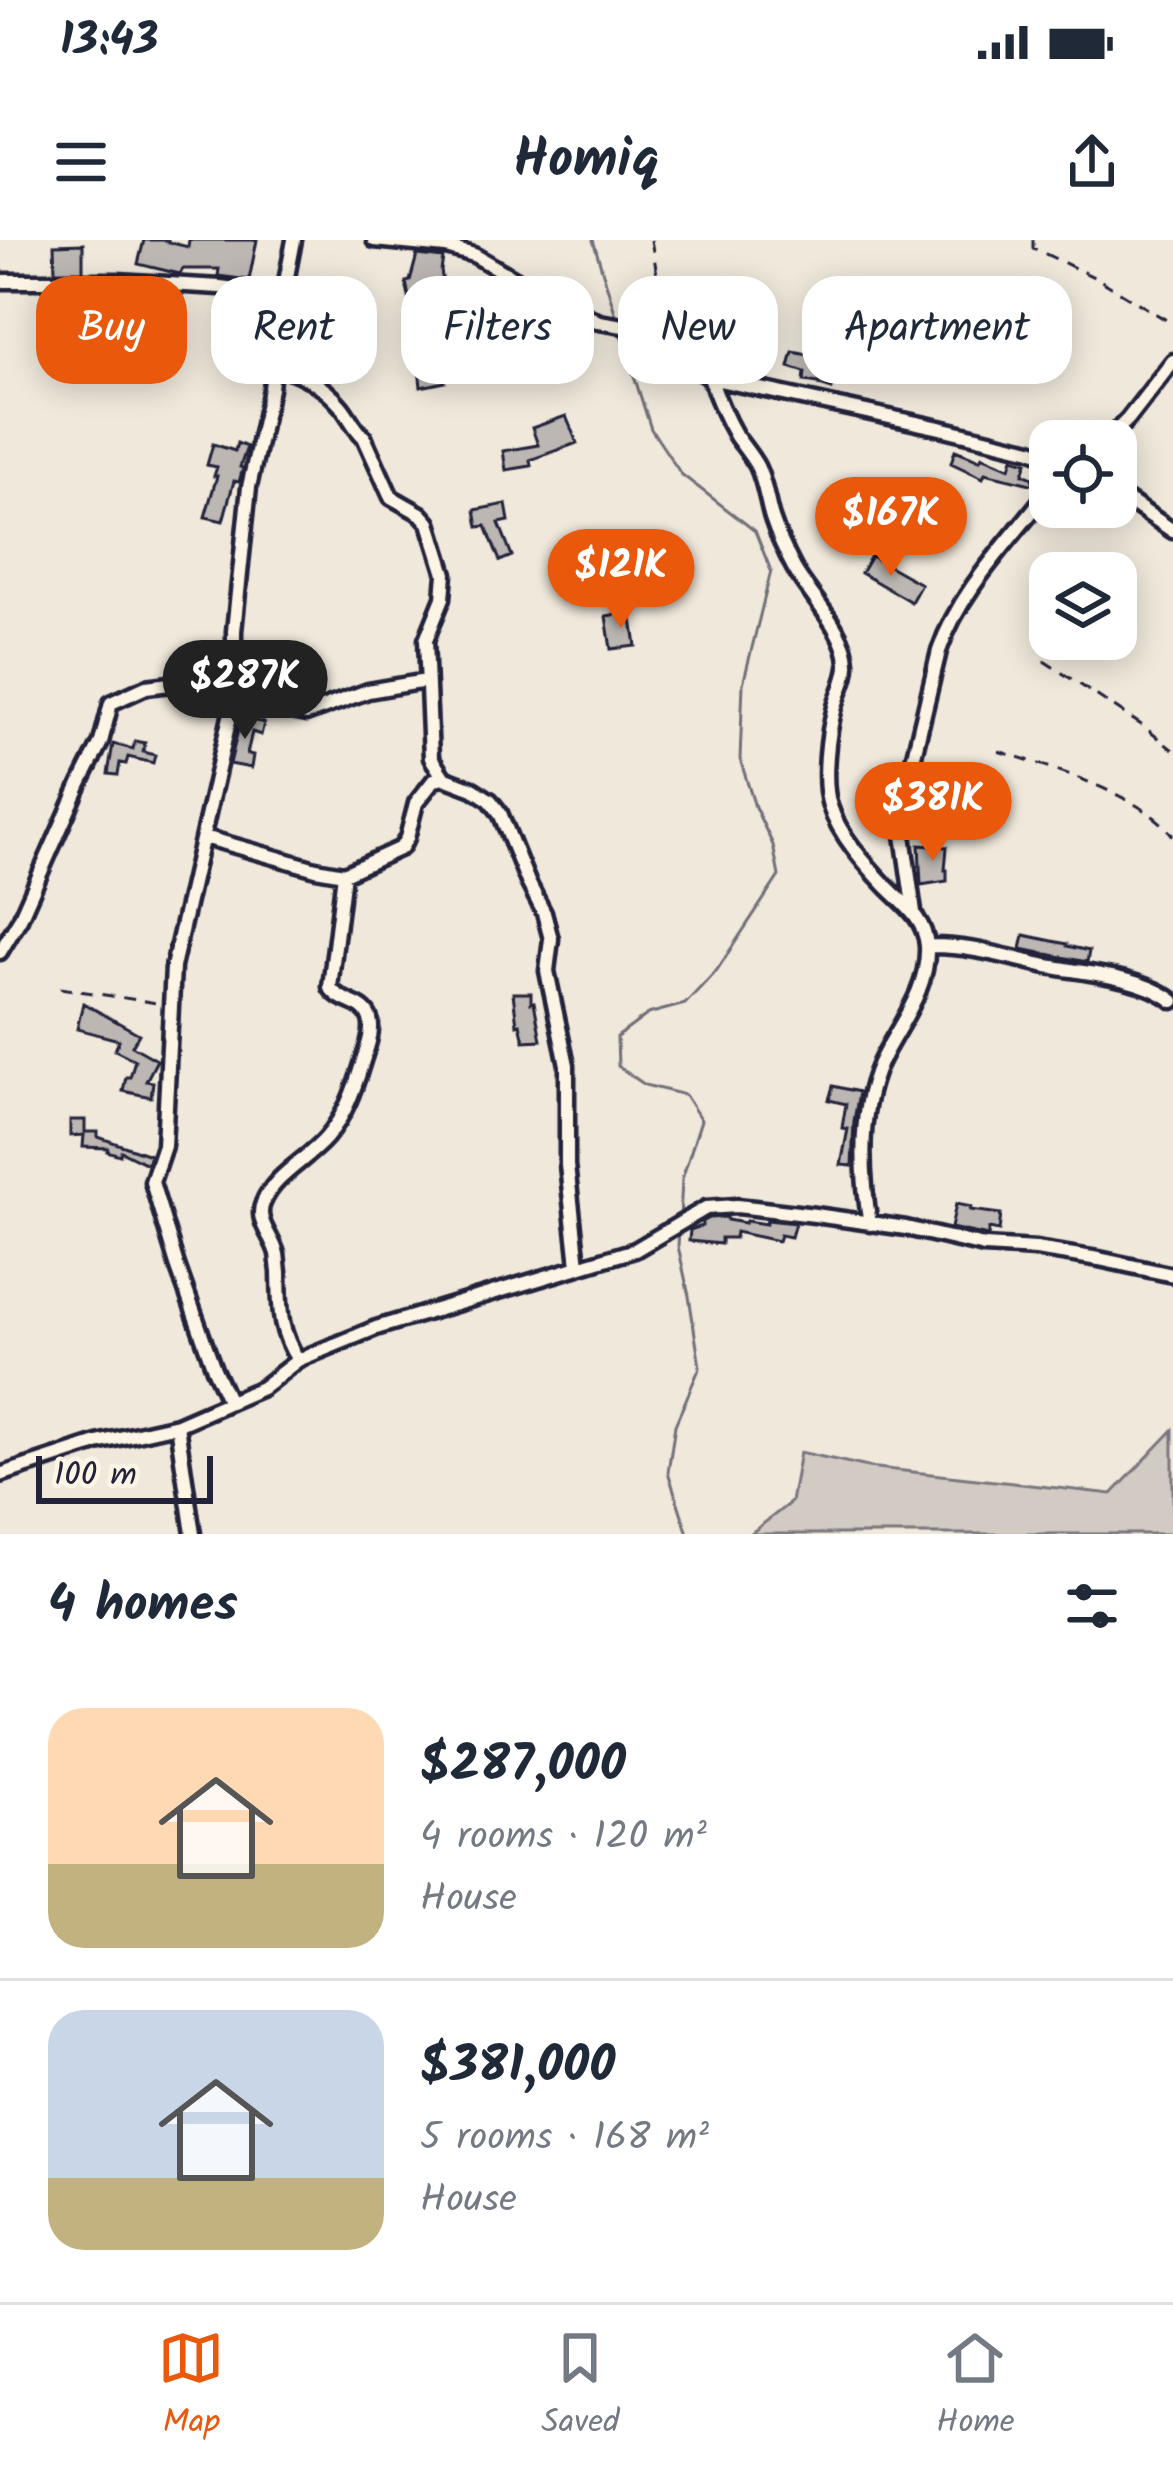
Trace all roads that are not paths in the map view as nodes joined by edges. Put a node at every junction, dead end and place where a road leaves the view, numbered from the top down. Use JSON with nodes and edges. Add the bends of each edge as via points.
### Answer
{"nodes":[{"id":1,"x":294,"y":240,"type":"edge"},
{"id":2,"x":374,"y":240,"type":"edge"},
{"id":3,"x":287,"y":276,"type":"edge"},
{"id":4,"x":0,"y":281,"type":"edge"},
{"id":5,"x":211,"y":286,"type":"edge"},
{"id":6,"x":618,"y":326,"type":"edge"},
{"id":7,"x":1173,"y":361,"type":"edge"},
{"id":8,"x":270,"y":384,"type":"edge"},
{"id":9,"x":314,"y":384,"type":"edge"},
{"id":10,"x":712,"y":384,"type":"edge"},
{"id":11,"x":738,"y":384,"type":"edge"},
{"id":12,"x":1127,"y":420,"type":"edge"},
{"id":13,"x":1029,"y":450,"type":"edge"},
{"id":14,"x":1137,"y":506,"type":"edge"},
{"id":15,"x":1029,"y":516,"type":"edge"},
{"id":16,"x":1173,"y":531,"type":"edge"},
{"id":17,"x":426,"y":681,"type":"junction"},
{"id":18,"x":234,"y":699,"type":"junction"},
{"id":19,"x":444,"y":778,"type":"junction"},
{"id":20,"x":203,"y":837,"type":"junction"},
{"id":21,"x":344,"y":874,"type":"junction"},
{"id":22,"x":914,"y":912,"type":"junction"},
{"id":23,"x":927,"y":946,"type":"junction"},
{"id":24,"x":0,"y":952,"type":"edge"},
{"id":25,"x":1173,"y":1001,"type":"edge"},
{"id":26,"x":870,"y":1224,"type":"junction"},
{"id":27,"x":578,"y":1265,"type":"junction"},
{"id":28,"x":1173,"y":1275,"type":"edge"},
{"id":29,"x":298,"y":1360,"type":"junction"},
{"id":30,"x":229,"y":1402,"type":"junction"},
{"id":31,"x":177,"y":1425,"type":"junction"},
{"id":32,"x":0,"y":1475,"type":"edge"},
{"id":33,"x":194,"y":1534,"type":"edge"}],
"edges":[{"from":1,"to":3,"type":"street"},
{"from":2,"to":6,"type":"street","via":[[474,254],[546,297]]},
{"from":4,"to":5,"type":"street"},
{"from":7,"to":12,"type":"street"},
{"from":8,"to":18,"type":"street","via":[[249,487]]},
{"from":9,"to":17,"type":"street","via":[[364,436],[391,497],[429,523],[445,574],[426,640]]},
{"from":10,"to":22,"type":"street","via":[[757,466],[784,550],[848,663],[825,773],[838,825]]},
{"from":11,"to":13,"type":"street"},
{"from":14,"to":16,"type":"street"},
{"from":15,"to":22,"type":"street","via":[[964,599],[939,651],[899,814]]},
{"from":17,"to":18,"type":"street","via":[[305,714]]},
{"from":17,"to":19,"type":"street","via":[[431,758]]},
{"from":18,"to":20,"type":"street"},
{"from":18,"to":24,"type":"street","via":[[178,683],[111,703],[93,763]]},
{"from":19,"to":21,"type":"street","via":[[416,803],[401,848]]},
{"from":19,"to":27,"type":"street","via":[[490,800],[544,914],[566,1065]]},
{"from":20,"to":21,"type":"street"},
{"from":20,"to":30,"type":"street","via":[[173,967],[164,1146],[152,1182]]},
{"from":21,"to":29,"type":"street","via":[[330,987],[370,1015],[370,1036],[345,1111],[260,1207],[277,1252],[281,1323]]},
{"from":22,"to":23,"type":"street"},
{"from":23,"to":25,"type":"street","via":[[992,951],[1133,983]]},
{"from":23,"to":26,"type":"street","via":[[915,1002],[869,1099],[863,1174]]},
{"from":26,"to":27,"type":"street","via":[[706,1208],[635,1250]]},
{"from":26,"to":28,"type":"street"},
{"from":27,"to":29,"type":"street"},
{"from":29,"to":30,"type":"street"},
{"from":30,"to":31,"type":"street"},
{"from":31,"to":32,"type":"street"},
{"from":31,"to":33,"type":"street"}]}
